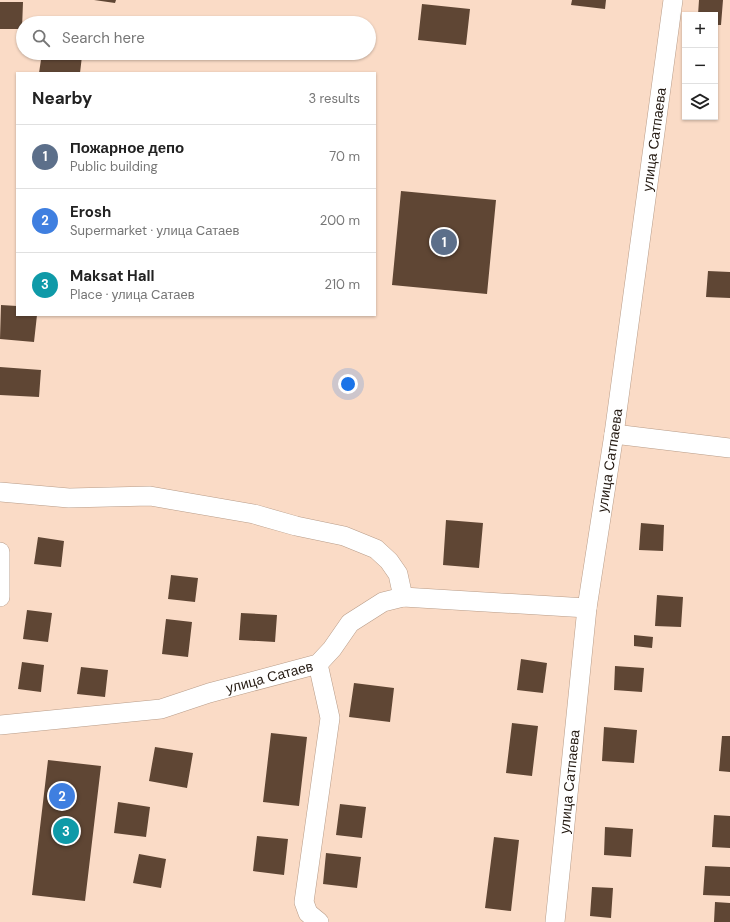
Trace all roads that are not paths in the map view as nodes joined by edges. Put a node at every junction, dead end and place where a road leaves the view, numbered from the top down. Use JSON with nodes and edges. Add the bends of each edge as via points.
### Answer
{"nodes":[{"id":1,"x":673,"y":0,"type":"edge"},
{"id":2,"x":614,"y":434,"type":"junction"},
{"id":3,"x":730,"y":448,"type":"edge"},
{"id":4,"x":0,"y":492,"type":"edge"},
{"id":5,"x":0,"y":552,"type":"edge"},
{"id":6,"x":0,"y":597,"type":"edge"},
{"id":7,"x":403,"y":597,"type":"junction"},
{"id":8,"x":587,"y":608,"type":"junction"},
{"id":9,"x":318,"y":664,"type":"junction"},
{"id":10,"x":0,"y":726,"type":"edge"},
{"id":11,"x":319,"y":922,"type":"edge"},
{"id":12,"x":555,"y":922,"type":"edge"}],
"edges":[{"from":1,"to":2,"type":"street","name":"улица Сатпаева"},
{"from":2,"to":3,"type":"street"},
{"from":2,"to":8,"type":"street","name":"улица Сатпаева"},
{"from":4,"to":7,"type":"street","via":[[69,498],[150,496],[254,514],[344,536],[376,549],[390,561],[398,574]]},
{"from":5,"to":6,"type":"street"},
{"from":7,"to":8,"type":"street","name":"улица Сатаев"},
{"from":7,"to":9,"type":"street","name":"улица Сатаев","via":[[383,602],[350,623]]},
{"from":8,"to":12,"type":"street","name":"улица Сатпаева"},
{"from":9,"to":10,"type":"street","name":"улица Сатаев","via":[[209,693],[161,709]]},
{"from":9,"to":11,"type":"street","via":[[330,718],[304,902],[308,913]]}]}
